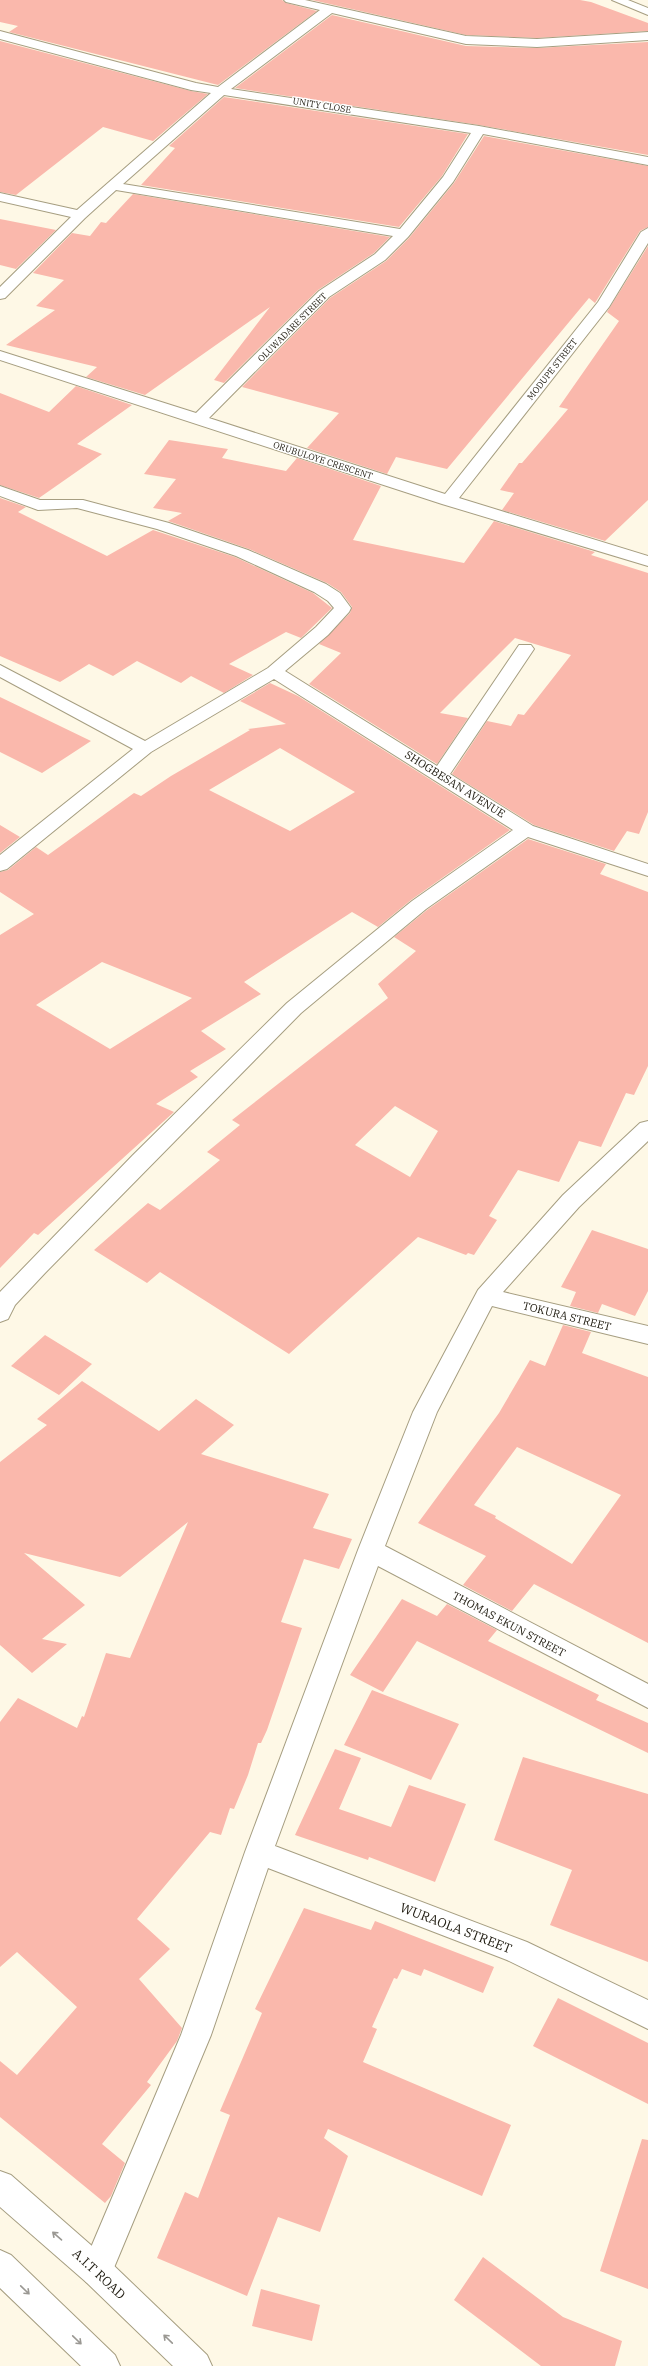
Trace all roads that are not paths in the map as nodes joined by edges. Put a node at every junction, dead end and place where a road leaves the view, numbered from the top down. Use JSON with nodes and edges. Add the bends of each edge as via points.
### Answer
{"nodes":[{"id":1,"x":290,"y":0,"type":"edge"},
{"id":2,"x":618,"y":0,"type":"edge"},
{"id":3,"x":328,"y":10,"type":"junction"},
{"id":4,"x":648,"y":12,"type":"edge"},
{"id":5,"x":0,"y":36,"type":"edge"},
{"id":6,"x":645,"y":39,"type":"edge"},
{"id":7,"x":222,"y":90,"type":"junction"},
{"id":8,"x":479,"y":130,"type":"junction"},
{"id":9,"x":648,"y":161,"type":"edge"},
{"id":10,"x":113,"y":186,"type":"junction"},
{"id":11,"x":0,"y":197,"type":"edge"},
{"id":12,"x":80,"y":215,"type":"junction"},
{"id":13,"x":648,"y":232,"type":"edge"},
{"id":14,"x":403,"y":234,"type":"junction"},
{"id":15,"x":0,"y":295,"type":"edge"},
{"id":16,"x":0,"y":355,"type":"edge"},
{"id":17,"x":199,"y":419,"type":"junction"},
{"id":18,"x":0,"y":491,"type":"edge"},
{"id":19,"x":448,"y":501,"type":"junction"},
{"id":20,"x":648,"y":561,"type":"edge"},
{"id":21,"x":525,"y":649,"type":"dead end"},
{"id":22,"x":0,"y":670,"type":"edge"},
{"id":23,"x":274,"y":672,"type":"junction"},
{"id":24,"x":145,"y":748,"type":"junction"},
{"id":25,"x":440,"y":775,"type":"junction"},
{"id":26,"x":526,"y":830,"type":"junction"},
{"id":27,"x":0,"y":866,"type":"edge"},
{"id":28,"x":648,"y":870,"type":"edge"},
{"id":29,"x":648,"y":1128,"type":"edge"},
{"id":30,"x":486,"y":1296,"type":"junction"},
{"id":31,"x":0,"y":1313,"type":"edge"},
{"id":32,"x":648,"y":1336,"type":"edge"},
{"id":33,"x":371,"y":1550,"type":"junction"},
{"id":34,"x":648,"y":1697,"type":"edge"},
{"id":35,"x":259,"y":1852,"type":"junction"},
{"id":36,"x":648,"y":2015,"type":"edge"},
{"id":37,"x":0,"y":2186,"type":"edge"},
{"id":38,"x":0,"y":2266,"type":"edge"},
{"id":39,"x":97,"y":2270,"type":"junction"},
{"id":40,"x":104,"y":2366,"type":"edge"},
{"id":41,"x":196,"y":2366,"type":"edge"}],
"edges":[{"from":1,"to":3,"type":"street"},
{"from":2,"to":4,"type":"street"},
{"from":3,"to":6,"type":"street","via":[[466,40],[537,43]]},
{"from":3,"to":7,"type":"street"},
{"from":5,"to":7,"type":"street","name":"UNITY CLOSE","via":[[195,87]]},
{"from":7,"to":8,"type":"street","name":"UNITY CLOSE"},
{"from":7,"to":10,"type":"street"},
{"from":8,"to":9,"type":"street","name":"UNITY CLOSE"},
{"from":8,"to":14,"type":"street","name":"OLUWADARE STREET","via":[[448,179]]},
{"from":10,"to":12,"type":"street"},
{"from":10,"to":14,"type":"street"},
{"from":11,"to":12,"type":"street"},
{"from":12,"to":15,"type":"street"},
{"from":13,"to":19,"type":"street","name":"MODUPE STREET","via":[[604,304]]},
{"from":14,"to":17,"type":"street","name":"OLUWADARE STREET","via":[[380,258],[324,294]]},
{"from":16,"to":17,"type":"street","name":"ORUBULOYE CRESCENT","via":[[38,370]]},
{"from":17,"to":19,"type":"street","name":"ORUBULOYE CRESCENT"},
{"from":18,"to":23,"type":"street","via":[[31,504],[77,503],[163,526],[242,553],[334,596],[343,608],[322,631]]},
{"from":19,"to":20,"type":"street","name":"ORUBULOYE CRESCENT"},
{"from":21,"to":25,"type":"street"},
{"from":22,"to":24,"type":"street"},
{"from":23,"to":24,"type":"street"},
{"from":23,"to":25,"type":"street","name":"SHOGBESAN AVENUE"},
{"from":24,"to":27,"type":"street"},
{"from":25,"to":26,"type":"street","name":"SHOGBESAN AVENUE"},
{"from":26,"to":28,"type":"street","name":"SHOGBESAN AVENUE"},
{"from":26,"to":31,"type":"street","via":[[419,905],[294,1008],[43,1261],[6,1301]]},
{"from":29,"to":30,"type":"street","via":[[571,1200]]},
{"from":30,"to":32,"type":"street","name":"TOKURA STREET"},
{"from":30,"to":33,"type":"street","via":[[425,1412]]},
{"from":33,"to":34,"type":"street","name":"THOMAS EKUN STREET"},
{"from":33,"to":35,"type":"street"},
{"from":35,"to":36,"type":"street","name":"WURAOLA STREET","via":[[517,1951]]},
{"from":35,"to":39,"type":"street","via":[[196,2035]]},
{"from":39,"to":37,"type":"street","name":"A.I.T ROAD","one_way":true},
{"from":38,"to":40,"type":"street","one_way":true},
{"from":41,"to":39,"type":"street","name":"A.I.T ROAD","one_way":true}]}
